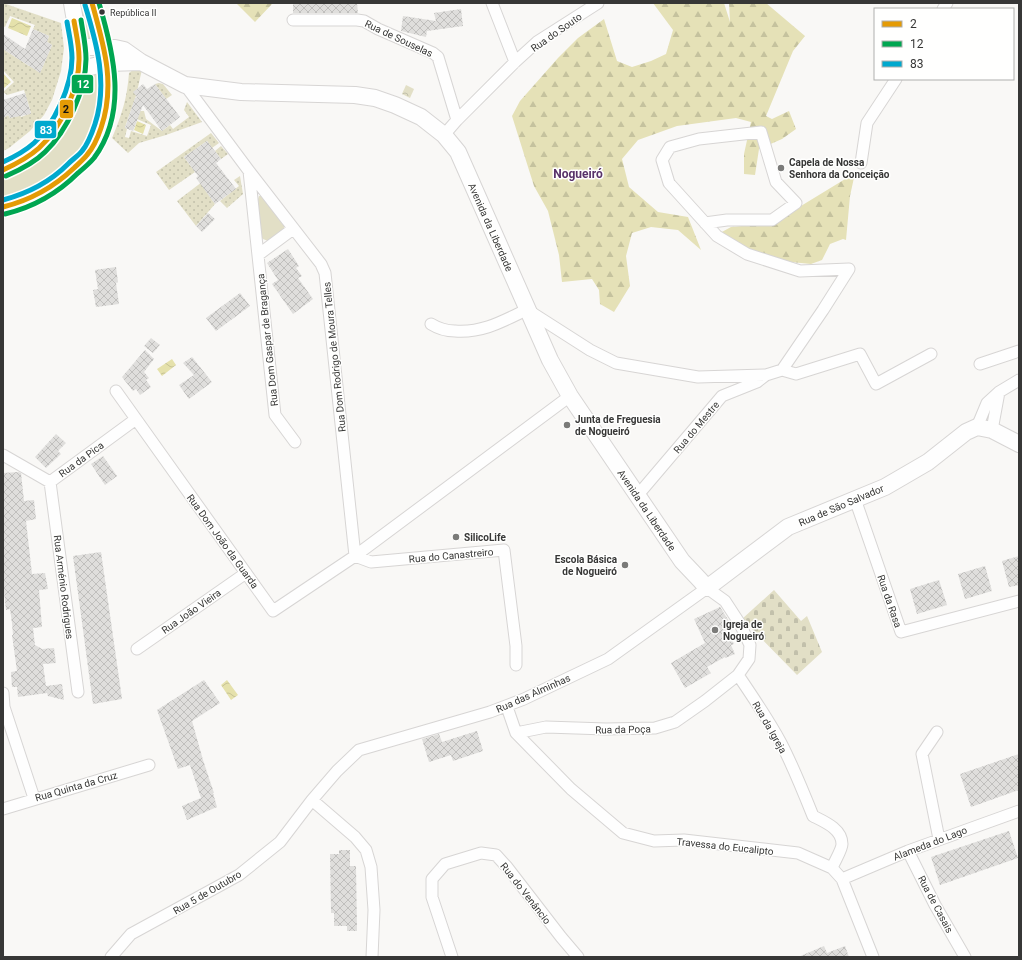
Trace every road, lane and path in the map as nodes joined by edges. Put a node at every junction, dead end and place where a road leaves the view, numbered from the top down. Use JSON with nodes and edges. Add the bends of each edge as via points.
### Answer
{"nodes":[{"id":1,"x":72,"y":3,"type":"edge"},
{"id":2,"x":92,"y":3,"type":"edge"},
{"id":3,"x":492,"y":3,"type":"edge"},
{"id":4,"x":598,"y":3,"type":"edge"},
{"id":5,"x":293,"y":20,"type":"dead end"},
{"id":6,"x":106,"y":55,"type":"junction"},
{"id":7,"x":79,"y":56,"type":"junction"},
{"id":8,"x":134,"y":62,"type":"junction"},
{"id":9,"x":515,"y":62,"type":"junction"},
{"id":10,"x":895,"y":80,"type":"edge"},
{"id":11,"x":185,"y":85,"type":"junction"},
{"id":12,"x":108,"y":107,"type":"junction"},
{"id":13,"x":457,"y":120,"type":"junction"},
{"id":14,"x":444,"y":135,"type":"junction"},
{"id":15,"x":861,"y":163,"type":"dead end"},
{"id":16,"x":3,"y":170,"type":"edge"},
{"id":17,"x":248,"y":171,"type":"junction"},
{"id":18,"x":3,"y":207,"type":"edge"},
{"id":19,"x":705,"y":223,"type":"junction"},
{"id":20,"x":293,"y":230,"type":"junction"},
{"id":21,"x":258,"y":255,"type":"junction"},
{"id":22,"x":529,"y":310,"type":"junction"},
{"id":23,"x":431,"y":324,"type":"dead end"},
{"id":24,"x":1019,"y":351,"type":"edge"},
{"id":25,"x":931,"y":354,"type":"dead end"},
{"id":26,"x":980,"y":364,"type":"dead end"},
{"id":27,"x":782,"y":370,"type":"junction"},
{"id":28,"x":766,"y":375,"type":"junction"},
{"id":29,"x":1019,"y":380,"type":"edge"},
{"id":30,"x":116,"y":391,"type":"dead end"},
{"id":31,"x":570,"y":396,"type":"junction"},
{"id":32,"x":136,"y":419,"type":"junction"},
{"id":33,"x":985,"y":428,"type":"junction"},
{"id":34,"x":295,"y":442,"type":"dead end"},
{"id":35,"x":1019,"y":444,"type":"edge"},
{"id":36,"x":3,"y":455,"type":"edge"},
{"id":37,"x":50,"y":482,"type":"junction"},
{"id":38,"x":637,"y":496,"type":"junction"},
{"id":39,"x":855,"y":499,"type":"junction"},
{"id":40,"x":355,"y":556,"type":"junction"},
{"id":41,"x":246,"y":572,"type":"junction"},
{"id":42,"x":707,"y":588,"type":"junction"},
{"id":43,"x":1019,"y":601,"type":"edge"},
{"id":44,"x":137,"y":648,"type":"dead end"},
{"id":45,"x":516,"y":665,"type":"dead end"},
{"id":46,"x":738,"y":675,"type":"junction"},
{"id":47,"x":78,"y":692,"type":"dead end"},
{"id":48,"x":3,"y":693,"type":"edge"},
{"id":49,"x":507,"y":707,"type":"junction"},
{"id":50,"x":937,"y":732,"type":"dead end"},
{"id":51,"x":516,"y":733,"type":"junction"},
{"id":52,"x":149,"y":765,"type":"dead end"},
{"id":53,"x":34,"y":798,"type":"junction"},
{"id":54,"x":312,"y":800,"type":"junction"},
{"id":55,"x":3,"y":809,"type":"edge"},
{"id":56,"x":1019,"y":811,"type":"edge"},
{"id":57,"x":939,"y":839,"type":"junction"},
{"id":58,"x":908,"y":851,"type":"junction"},
{"id":59,"x":832,"y":868,"type":"junction"},
{"id":60,"x":842,"y":879,"type":"junction"},
{"id":61,"x":111,"y":957,"type":"edge"},
{"id":62,"x":372,"y":957,"type":"edge"},
{"id":63,"x":452,"y":957,"type":"edge"},
{"id":64,"x":578,"y":957,"type":"edge"},
{"id":65,"x":873,"y":957,"type":"edge"},
{"id":66,"x":965,"y":957,"type":"edge"}],
"edges":[{"from":1,"to":7,"type":"street"},
{"from":2,"to":6,"type":"street"},
{"from":3,"to":9,"type":"street"},
{"from":4,"to":9,"type":"street","name":"Rua do Souto","via":[[537,42]]},
{"from":5,"to":13,"type":"street","name":"Rua de Souselas","via":[[364,21],[434,53],[438,58]]},
{"from":6,"to":7,"type":"street","name":"Avenida da Liberdade","via":[[92,46]]},
{"from":6,"to":8,"type":"street","name":"Avenida da Liberdade","via":[[124,50]]},
{"from":6,"to":12,"type":"street"},
{"from":7,"to":16,"type":"street","via":[[72,97],[52,133],[44,144],[31,154]]},
{"from":8,"to":11,"type":"street","name":"Avenida da Liberdade"},
{"from":8,"to":12,"type":"street","via":[[119,76],[116,95]]},
{"from":9,"to":13,"type":"street","name":"Rua do Souto"},
{"from":10,"to":15,"type":"street","via":[[867,123]]},
{"from":11,"to":14,"type":"street","name":"Avenida da Liberdade","via":[[241,92],[356,95],[375,98],[421,117]]},
{"from":11,"to":17,"type":"street","name":"Rua Dom Rodrigo de Moura Telles"},
{"from":12,"to":18,"type":"street","via":[[103,124],[88,154],[63,179],[40,195]]},
{"from":13,"to":14,"type":"street","name":"Rua do Souto"},
{"from":14,"to":22,"type":"street","name":"Avenida da Liberdade","via":[[458,152]]},
{"from":17,"to":20,"type":"street","name":"Rua Dom Rodrigo de Moura Telles"},
{"from":17,"to":21,"type":"street","name":"Rua Dom Gaspar de Bragança"},
{"from":19,"to":19,"type":"street","via":[[669,184],[662,160],[670,147],[699,139],[761,132],[776,182],[796,203],[772,220],[727,220]]},
{"from":19,"to":27,"type":"street","via":[[717,236],[747,254],[800,271],[849,269]]},
{"from":20,"to":21,"type":"street"},
{"from":20,"to":40,"type":"street","name":"Rua Dom Rodrigo de Moura Telles","via":[[321,264],[325,273]]},
{"from":21,"to":34,"type":"street","name":"Rua Dom Gaspar de Bragança","via":[[275,415]]},
{"from":22,"to":23,"type":"street","via":[[477,331],[448,331]]},
{"from":22,"to":28,"type":"street","via":[[590,350],[616,363],[698,377]]},
{"from":22,"to":31,"type":"street","name":"Avenida da Liberdade","via":[[550,360]]},
{"from":24,"to":26,"type":"street"},
{"from":25,"to":27,"type":"street","via":[[876,384],[860,354],[796,374]]},
{"from":27,"to":28,"type":"street"},
{"from":28,"to":38,"type":"street","name":"Rua do Mestre","via":[[757,382],[722,396]]},
{"from":29,"to":33,"type":"street","via":[[987,403]]},
{"from":30,"to":32,"type":"street","name":"Rua Dom João da Guarda"},
{"from":31,"to":38,"type":"street","name":"Avenida da Liberdade"},
{"from":31,"to":40,"type":"street"},
{"from":32,"to":37,"type":"street","name":"Rua da Pica"},
{"from":32,"to":41,"type":"street","name":"Rua Dom João da Guarda"},
{"from":33,"to":35,"type":"street"},
{"from":33,"to":39,"type":"street","name":"Rua de São Salvador","via":[[966,432],[928,462],[885,487]]},
{"from":36,"to":37,"type":"street","name":"Rua da Pica"},
{"from":37,"to":47,"type":"street","name":"Rua Arménio Rodrigues"},
{"from":38,"to":42,"type":"street","name":"Avenida da Liberdade","via":[[682,561]]},
{"from":39,"to":42,"type":"street","name":"Rua de São Salvador","via":[[788,527]]},
{"from":39,"to":43,"type":"street","name":"Rua da Rasa","via":[[901,632]]},
{"from":40,"to":41,"type":"street","name":"Rua Dom João da Guarda","via":[[273,611]]},
{"from":40,"to":45,"type":"street","name":"Rua do Canastreiro","via":[[371,562],[504,550]]},
{"from":41,"to":44,"type":"street","name":"Rua João Vieira"},
{"from":42,"to":46,"type":"street","via":[[725,601],[750,645],[749,659]]},
{"from":42,"to":49,"type":"street","name":"Rua das Alminhas","via":[[608,659]]},
{"from":46,"to":51,"type":"street","name":"Rua da Poça","via":[[675,722],[655,728],[606,730],[546,727]]},
{"from":46,"to":59,"type":"street","name":"Rua da Igreja","via":[[781,742],[813,816],[838,831],[842,844]]},
{"from":48,"to":53,"type":"street","via":[[4,707]]},
{"from":49,"to":51,"type":"street","name":"Travessa do Eucalipto"},
{"from":49,"to":54,"type":"street","name":"Rua das Alminhas","via":[[359,750]]},
{"from":50,"to":57,"type":"street","via":[[922,754]]},
{"from":51,"to":59,"type":"street","name":"Travessa do Eucalipto","via":[[571,789],[623,833],[654,841],[684,840],[798,853]]},
{"from":52,"to":53,"type":"street","name":"Rua Quinta da Cruz"},
{"from":53,"to":55,"type":"street","name":"Rua Quinta da Cruz"},
{"from":54,"to":61,"type":"street","name":"Rua 5 de Outubro","via":[[280,842],[245,870],[131,934]]},
{"from":54,"to":62,"type":"street","via":[[355,837],[366,850],[371,867],[374,910]]},
{"from":56,"to":57,"type":"street","name":"Alameda do Lago"},
{"from":57,"to":58,"type":"street","name":"Alameda do Lago"},
{"from":58,"to":60,"type":"street","name":"Alameda do Lago"},
{"from":58,"to":66,"type":"street","name":"Rua de Casais"},
{"from":59,"to":60,"type":"street"},
{"from":60,"to":65,"type":"street"},
{"from":63,"to":64,"type":"street","name":"Rua do Venâncio","via":[[432,897],[432,879],[444,864],[481,853],[496,855]]}]}
